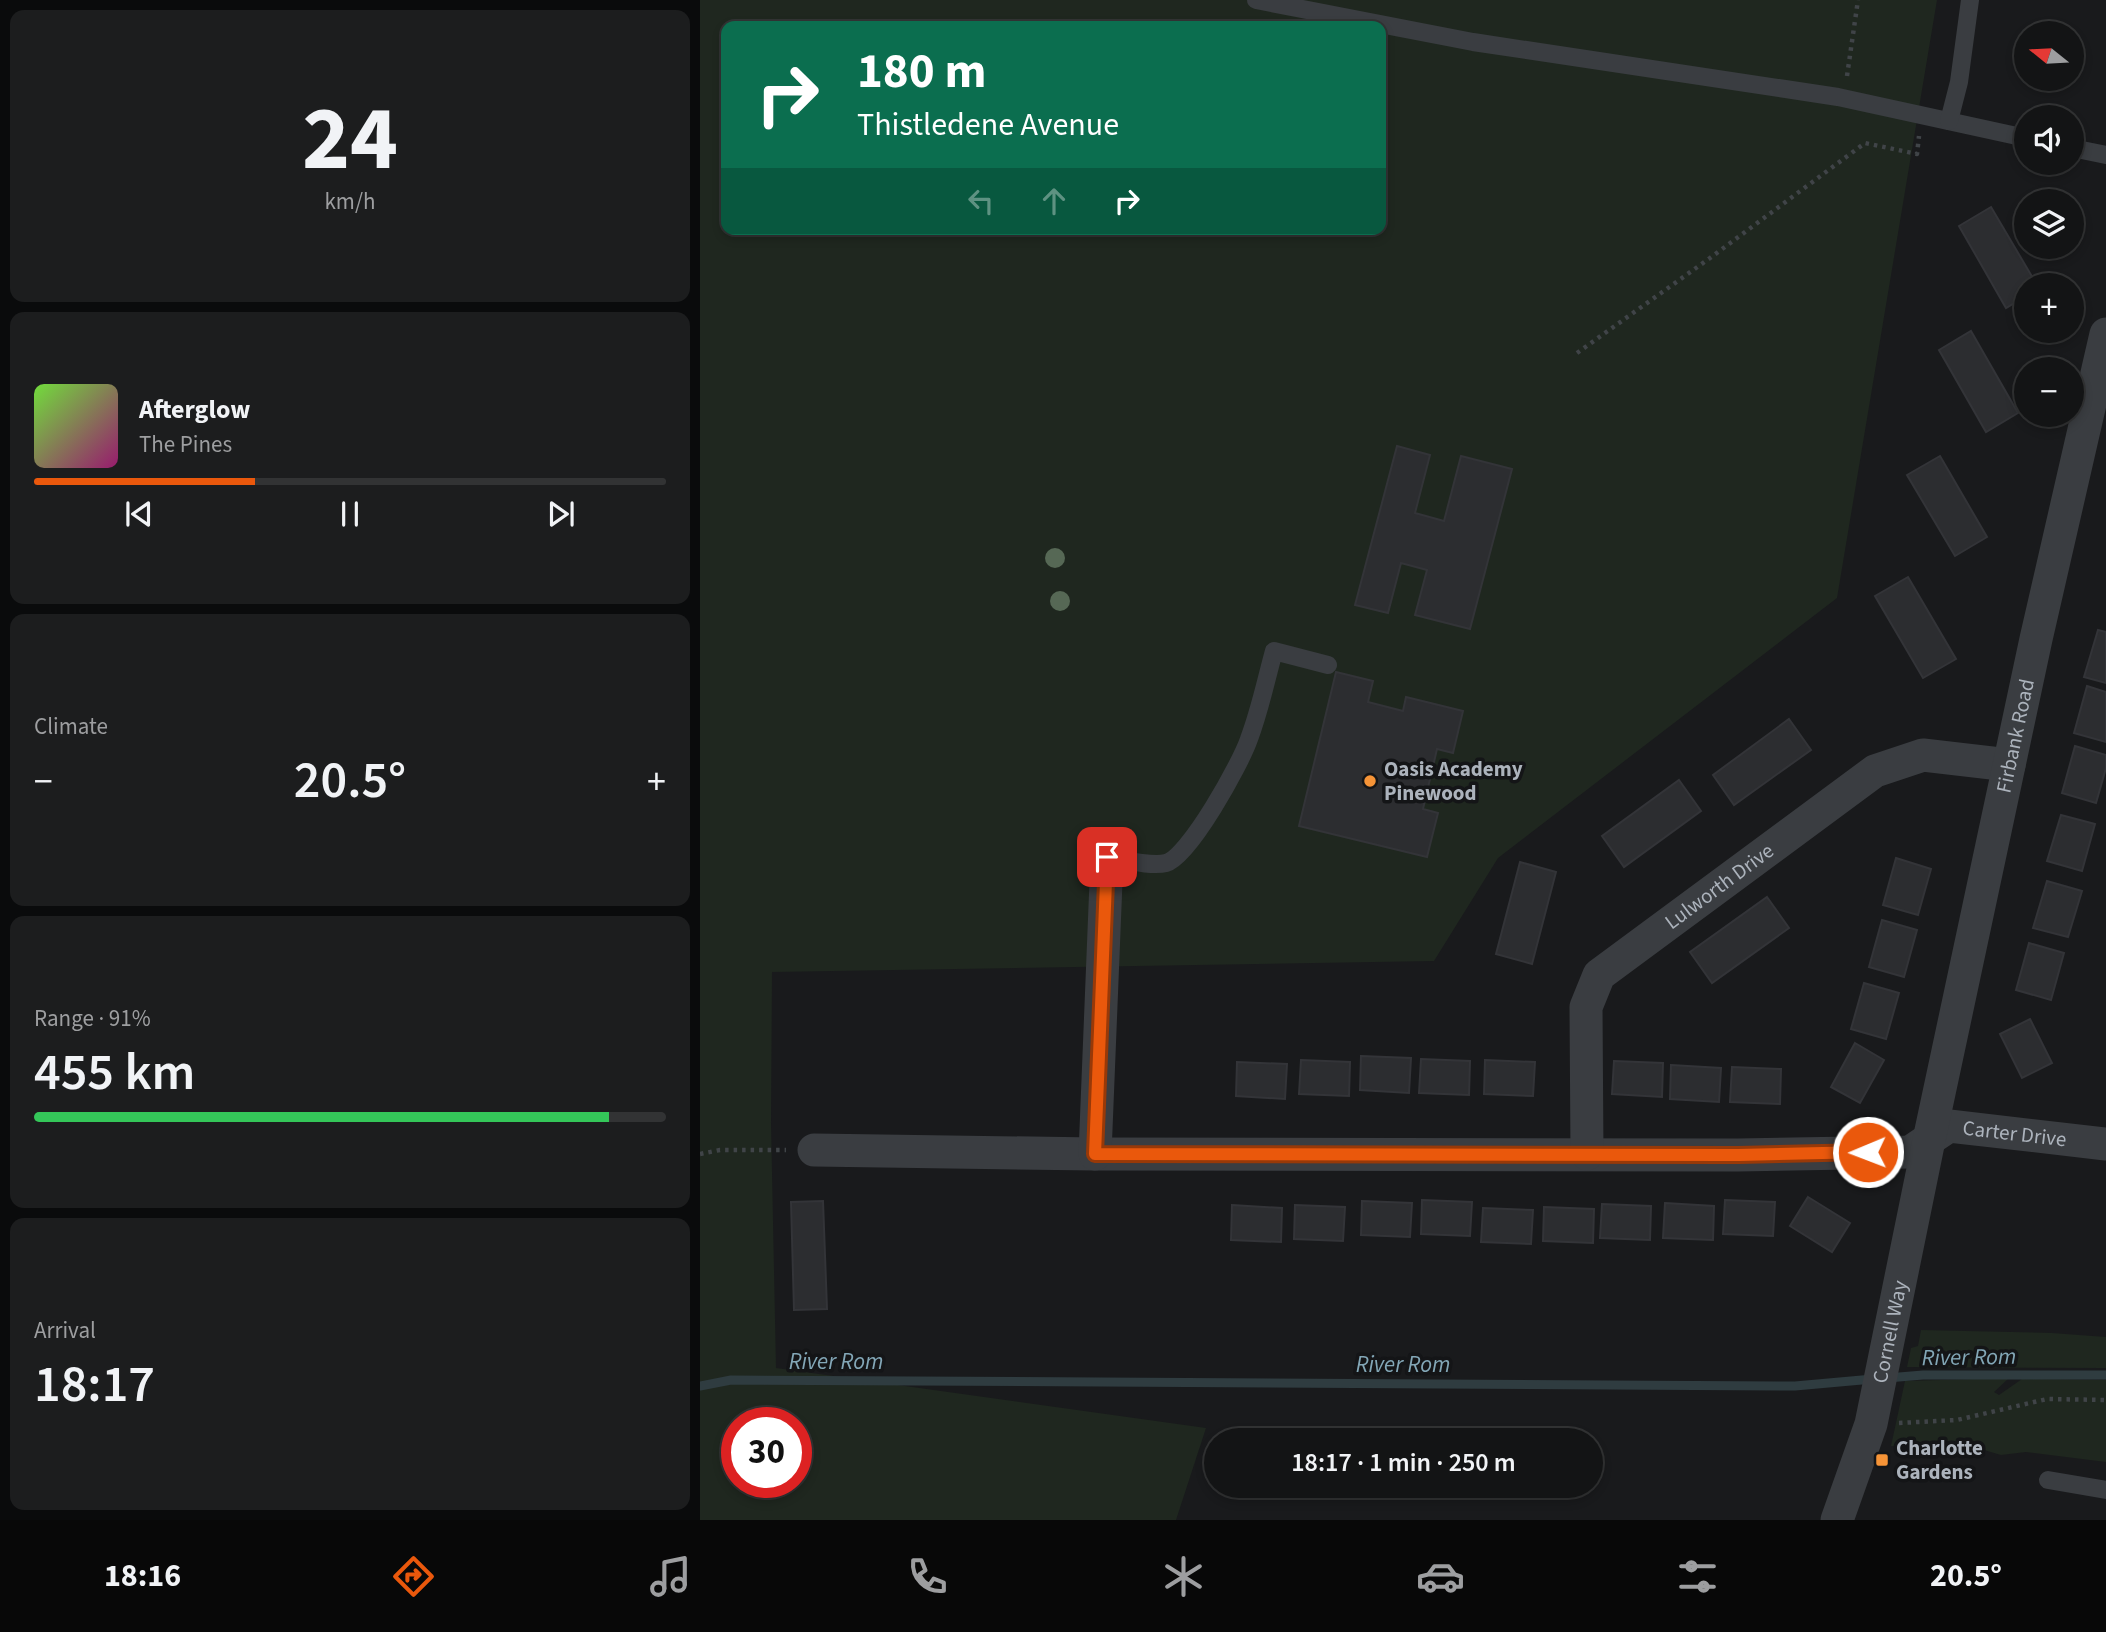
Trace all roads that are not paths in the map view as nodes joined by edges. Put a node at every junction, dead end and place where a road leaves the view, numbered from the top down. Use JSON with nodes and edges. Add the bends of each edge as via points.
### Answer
{"nodes":[{"id":1,"x":1256,"y":0,"type":"edge"},
{"id":2,"x":1970,"y":0,"type":"edge"},
{"id":3,"x":1367,"y":21,"type":"edge"},
{"id":4,"x":1386,"y":25,"type":"edge"},
{"id":5,"x":1949,"y":121,"type":"junction"},
{"id":6,"x":2014,"y":135,"type":"edge"},
{"id":7,"x":2084,"y":150,"type":"edge"},
{"id":8,"x":2106,"y":155,"type":"edge"},
{"id":9,"x":2106,"y":334,"type":"edge"},
{"id":10,"x":1328,"y":665,"type":"dead end"},
{"id":11,"x":2009,"y":765,"type":"junction"},
{"id":12,"x":1107,"y":857,"type":"joint"},
{"id":13,"x":1929,"y":1140,"type":"junction"},
{"id":14,"x":2106,"y":1144,"type":"edge"},
{"id":15,"x":814,"y":1150,"type":"road end"},
{"id":16,"x":1095,"y":1154,"type":"junction"},
{"id":17,"x":1587,"y":1154,"type":"junction"},
{"id":18,"x":2048,"y":1480,"type":"dead end"},
{"id":19,"x":2106,"y":1490,"type":"edge"},
{"id":20,"x":1837,"y":1520,"type":"edge"}],
"edges":[{"from":1,"to":3,"type":"lane"},
{"from":2,"to":5,"type":"lane"},
{"from":4,"to":5,"type":"lane","via":[[1843,98]]},
{"from":5,"to":6,"type":"lane"},
{"from":7,"to":8,"type":"lane"},
{"from":9,"to":11,"type":"street","name":"Firbank Road"},
{"from":10,"to":12,"type":"lane","via":[[1274,650],[1249,741],[1219,799],[1184,851],[1167,863]]},
{"from":11,"to":13,"type":"street","name":"Firbank Road"},
{"from":11,"to":17,"type":"street","name":"Lulworth Drive","via":[[1923,755],[1875,771],[1599,975],[1586,1007]]},
{"from":12,"to":16,"type":"street"},
{"from":13,"to":14,"type":"street","name":"Carter Drive","via":[[1949,1126]]},
{"from":13,"to":17,"type":"street","name":"Carter Drive","via":[[1910,1152]]},
{"from":13,"to":20,"type":"street","name":"Cornell Way","via":[[1873,1417]]},
{"from":15,"to":16,"type":"street","name":"Carter Drive"},
{"from":16,"to":17,"type":"street","name":"Carter Drive"},
{"from":18,"to":19,"type":"lane"}]}
